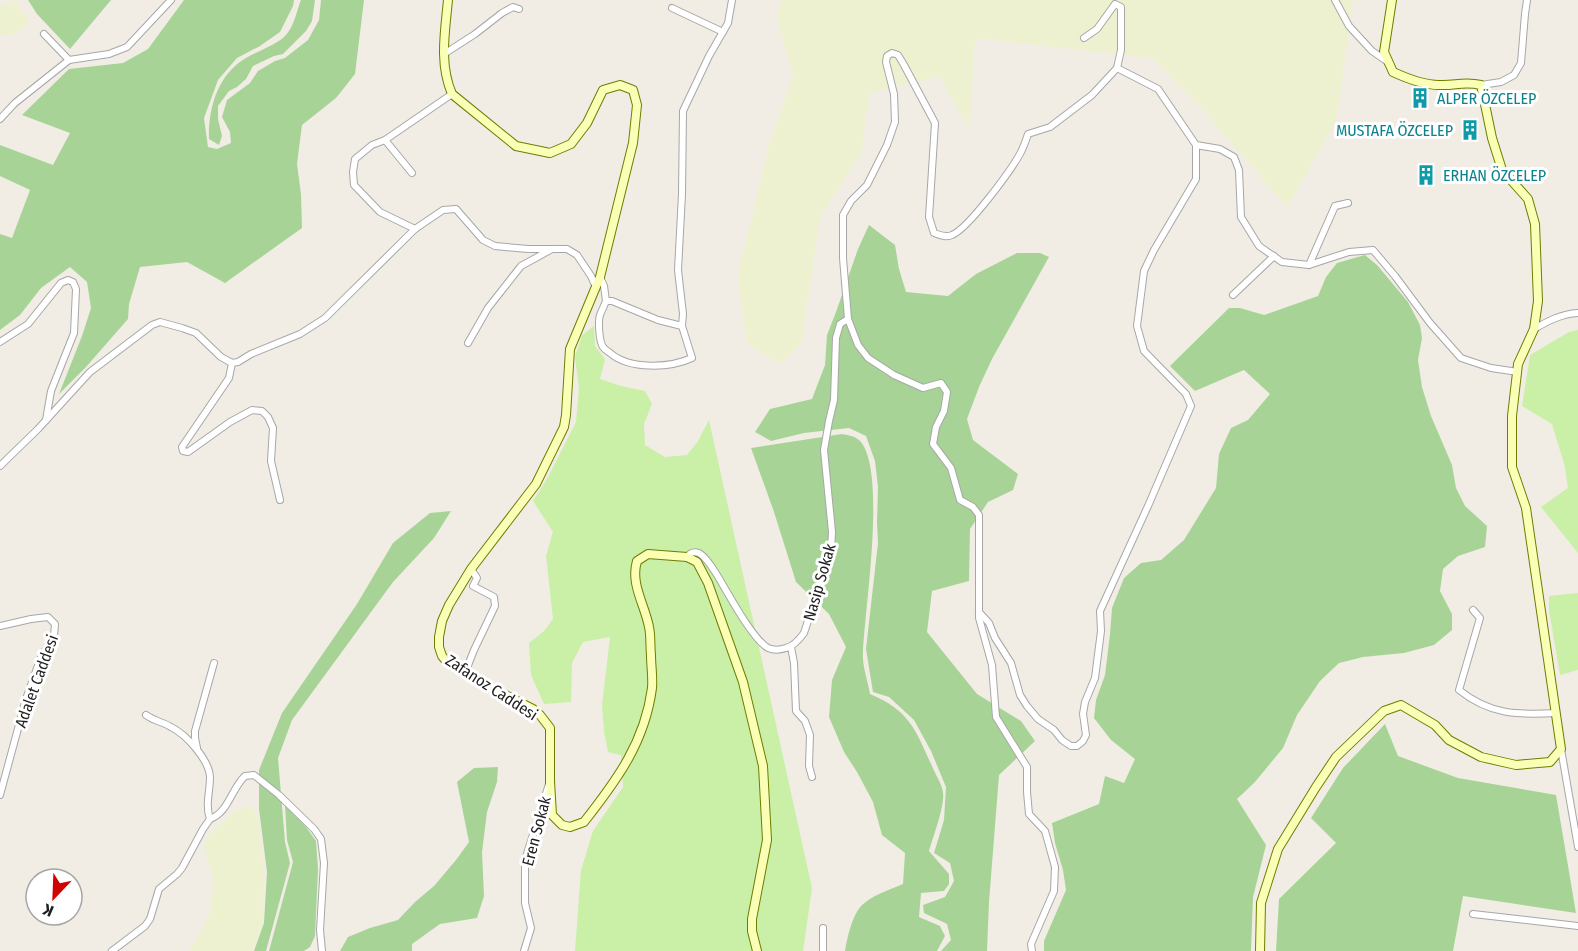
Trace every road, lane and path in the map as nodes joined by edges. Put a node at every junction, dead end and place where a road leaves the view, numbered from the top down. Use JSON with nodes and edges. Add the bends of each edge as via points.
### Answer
{"nodes":[{"id":1,"x":171,"y":0,"type":"edge"},
{"id":2,"x":448,"y":0,"type":"edge"},
{"id":3,"x":732,"y":0,"type":"edge"},
{"id":4,"x":1335,"y":0,"type":"edge"},
{"id":5,"x":1392,"y":0,"type":"edge"},
{"id":6,"x":1527,"y":0,"type":"edge"},
{"id":7,"x":672,"y":8,"type":"dead end"},
{"id":8,"x":519,"y":9,"type":"dead end"},
{"id":9,"x":723,"y":32,"type":"junction"},
{"id":10,"x":44,"y":34,"type":"dead end"},
{"id":11,"x":1084,"y":38,"type":"dead end"},
{"id":12,"x":444,"y":54,"type":"junction"},
{"id":13,"x":69,"y":60,"type":"junction"},
{"id":14,"x":1389,"y":62,"type":"junction"},
{"id":15,"x":1117,"y":68,"type":"junction"},
{"id":16,"x":1481,"y":85,"type":"junction"},
{"id":17,"x":452,"y":94,"type":"junction"},
{"id":18,"x":0,"y":119,"type":"edge"},
{"id":19,"x":385,"y":140,"type":"junction"},
{"id":20,"x":1196,"y":145,"type":"junction"},
{"id":21,"x":412,"y":173,"type":"dead end"},
{"id":22,"x":1348,"y":203,"type":"dead end"},
{"id":23,"x":415,"y":229,"type":"junction"},
{"id":24,"x":553,"y":249,"type":"junction"},
{"id":25,"x":1274,"y":256,"type":"junction"},
{"id":26,"x":1309,"y":265,"type":"junction"},
{"id":27,"x":600,"y":277,"type":"junction"},
{"id":28,"x":596,"y":288,"type":"junction"},
{"id":29,"x":1233,"y":295,"type":"dead end"},
{"id":30,"x":606,"y":301,"type":"junction"},
{"id":31,"x":1578,"y":313,"type":"edge"},
{"id":32,"x":848,"y":319,"type":"junction"},
{"id":33,"x":682,"y":326,"type":"junction"},
{"id":34,"x":1534,"y":329,"type":"junction"},
{"id":35,"x":0,"y":342,"type":"edge"},
{"id":36,"x":468,"y":343,"type":"dead end"},
{"id":37,"x":231,"y":363,"type":"junction"},
{"id":38,"x":1518,"y":372,"type":"junction"},
{"id":39,"x":46,"y":420,"type":"junction"},
{"id":40,"x":0,"y":466,"type":"edge"},
{"id":41,"x":280,"y":500,"type":"dead end"},
{"id":42,"x":687,"y":557,"type":"junction"},
{"id":43,"x":471,"y":569,"type":"junction"},
{"id":44,"x":1473,"y":610,"type":"dead end"},
{"id":45,"x":980,"y":612,"type":"junction"},
{"id":46,"x":0,"y":626,"type":"edge"},
{"id":47,"x":791,"y":647,"type":"junction"},
{"id":48,"x":214,"y":663,"type":"dead end"},
{"id":49,"x":465,"y":673,"type":"junction"},
{"id":50,"x":1556,"y":713,"type":"junction"},
{"id":51,"x":146,"y":715,"type":"dead end"},
{"id":52,"x":1561,"y":749,"type":"junction"},
{"id":53,"x":198,"y":752,"type":"junction"},
{"id":54,"x":812,"y":777,"type":"dead end"},
{"id":55,"x":550,"y":781,"type":"junction"},
{"id":56,"x":0,"y":795,"type":"edge"},
{"id":57,"x":210,"y":819,"type":"junction"},
{"id":58,"x":1578,"y":847,"type":"edge"},
{"id":59,"x":1473,"y":914,"type":"dead end"},
{"id":60,"x":1578,"y":927,"type":"edge"},
{"id":61,"x":823,"y":928,"type":"dead end"},
{"id":62,"x":112,"y":951,"type":"edge"},
{"id":63,"x":322,"y":951,"type":"edge"},
{"id":64,"x":524,"y":951,"type":"edge"},
{"id":65,"x":757,"y":951,"type":"edge"},
{"id":66,"x":822,"y":951,"type":"edge"},
{"id":67,"x":1032,"y":951,"type":"edge"},
{"id":68,"x":1260,"y":951,"type":"edge"}],
"edges":[{"from":1,"to":13,"type":"street","via":[[127,47]]},
{"from":2,"to":12,"type":"street"},
{"from":3,"to":9,"type":"street"},
{"from":4,"to":14,"type":"street","via":[[1349,26],[1372,51]]},
{"from":5,"to":14,"type":"street","via":[[1384,52]]},
{"from":6,"to":16,"type":"street","via":[[1521,63],[1514,75]]},
{"from":7,"to":9,"type":"street"},
{"from":8,"to":12,"type":"street","via":[[513,7],[502,13]]},
{"from":9,"to":33,"type":"street","via":[[683,111],[678,270]]},
{"from":10,"to":13,"type":"street"},
{"from":11,"to":15,"type":"street","via":[[1097,29],[1115,4],[1121,7]]},
{"from":12,"to":17,"type":"street"},
{"from":13,"to":18,"type":"street"},
{"from":14,"to":16,"type":"street","via":[[1393,72],[1437,86],[1468,82]]},
{"from":15,"to":20,"type":"street","via":[[1158,89]]},
{"from":15,"to":32,"type":"street","via":[[1092,95],[1050,127],[1028,134],[1022,151],[973,216],[950,236],[940,236],[934,233],[929,217],[935,123],[897,55],[892,52],[887,56],[895,122],[867,185],[843,215]]},
{"from":16,"to":34,"type":"street","via":[[1502,170],[1528,199],[1534,224],[1538,301]]},
{"from":17,"to":19,"type":"street"},
{"from":17,"to":27,"type":"street","name":"Zafanoz Caddesi","via":[[516,146],[550,153],[571,144],[587,123],[603,90],[621,85],[633,90],[637,105],[633,142]]},
{"from":19,"to":21,"type":"street"},
{"from":19,"to":23,"type":"street","via":[[355,159],[354,185],[380,212]]},
{"from":20,"to":25,"type":"street","via":[[1220,149],[1234,157],[1239,170],[1241,217],[1259,246]]},
{"from":20,"to":45,"type":"street","via":[[1196,179],[1144,272],[1137,326],[1144,351],[1186,394],[1191,406],[1100,610],[1097,666],[1083,714],[1086,735],[1077,746],[1062,740],[1027,706],[1011,663]]},
{"from":22,"to":26,"type":"street","via":[[1335,206]]},
{"from":23,"to":24,"type":"street","via":[[443,210],[456,209],[483,240],[495,246]]},
{"from":23,"to":37,"type":"street","via":[[325,318],[300,334]]},
{"from":24,"to":28,"type":"street","via":[[567,249],[577,255]]},
{"from":24,"to":36,"type":"street","via":[[520,266],[488,308]]},
{"from":25,"to":26,"type":"street","via":[[1282,262]]},
{"from":25,"to":29,"type":"street"},
{"from":26,"to":38,"type":"street","via":[[1349,252],[1373,250],[1461,358]]},
{"from":27,"to":28,"type":"street","name":"Zafanoz Caddesi"},
{"from":27,"to":30,"type":"street"},
{"from":28,"to":43,"type":"street","name":"Zafanoz Caddesi","via":[[570,349],[564,427],[536,484]]},
{"from":30,"to":33,"type":"street"},
{"from":30,"to":33,"type":"street","via":[[599,317],[603,347],[632,364],[660,366],[693,358]]},
{"from":31,"to":34,"type":"street","via":[[1568,313]]},
{"from":32,"to":45,"type":"street","via":[[868,358],[923,388],[941,383],[947,392],[933,444],[951,468],[960,500],[979,515]]},
{"from":32,"to":47,"type":"street","name":"Nasip Sokak","via":[[840,324],[836,338],[834,400],[824,450],[831,550],[804,633]]},
{"from":34,"to":38,"type":"street"},
{"from":35,"to":39,"type":"street","via":[[28,324],[61,283],[73,282],[74,333],[51,391]]},
{"from":37,"to":39,"type":"street","via":[[196,333],[160,322],[90,372]]},
{"from":37,"to":41,"type":"street","via":[[229,378],[183,451],[188,452],[252,410],[262,411],[273,428],[271,461]]},
{"from":38,"to":50,"type":"street","via":[[1512,416],[1512,467],[1526,508]]},
{"from":39,"to":40,"type":"street"},
{"from":42,"to":47,"type":"street","via":[[698,553],[711,566],[764,645],[775,650]]},
{"from":42,"to":55,"type":"street","name":"Zafanoz Caddesi","via":[[648,554],[637,561],[634,570],[650,629],[652,687],[640,736],[612,786],[584,822],[570,826],[562,825],[552,815]]},
{"from":42,"to":65,"type":"street","via":[[696,562],[708,583],[742,682],[763,765],[767,840],[752,920]]},
{"from":43,"to":49,"type":"street","name":"Zafanoz Caddesi","via":[[449,605],[439,637],[442,656]]},
{"from":43,"to":49,"type":"street","via":[[477,578],[474,586],[494,597],[495,606]]},
{"from":44,"to":50,"type":"street","via":[[1480,618],[1459,690],[1468,698],[1506,713]]},
{"from":45,"to":67,"type":"street","via":[[992,665],[996,717],[1027,767],[1029,814],[1045,831],[1055,867],[1054,891],[1031,944]]},
{"from":46,"to":56,"type":"street","name":"Adalet Caddesi","via":[[48,617],[55,624],[54,636],[41,657],[26,699]]},
{"from":47,"to":54,"type":"street","via":[[796,711],[810,735]]},
{"from":48,"to":53,"type":"street","via":[[195,731]]},
{"from":49,"to":55,"type":"street","name":"Zafanoz Caddesi","via":[[533,709],[546,722],[550,728]]},
{"from":50,"to":52,"type":"street"},
{"from":51,"to":53,"type":"street","via":[[184,735]]},
{"from":52,"to":58,"type":"street"},
{"from":52,"to":68,"type":"street","via":[[1550,762],[1516,765],[1481,757],[1449,740],[1435,725],[1401,705],[1384,711],[1336,757],[1278,849],[1261,903]]},
{"from":53,"to":57,"type":"street","via":[[209,772]]},
{"from":55,"to":64,"type":"street","name":"Eren Sokak","via":[[525,860],[525,903],[531,928]]},
{"from":57,"to":62,"type":"street","via":[[182,868],[159,889],[145,926]]},
{"from":57,"to":63,"type":"street","via":[[222,811],[240,780],[254,776],[314,830],[321,839],[324,863]]},
{"from":59,"to":60,"type":"street"},
{"from":61,"to":66,"type":"street"}]}
